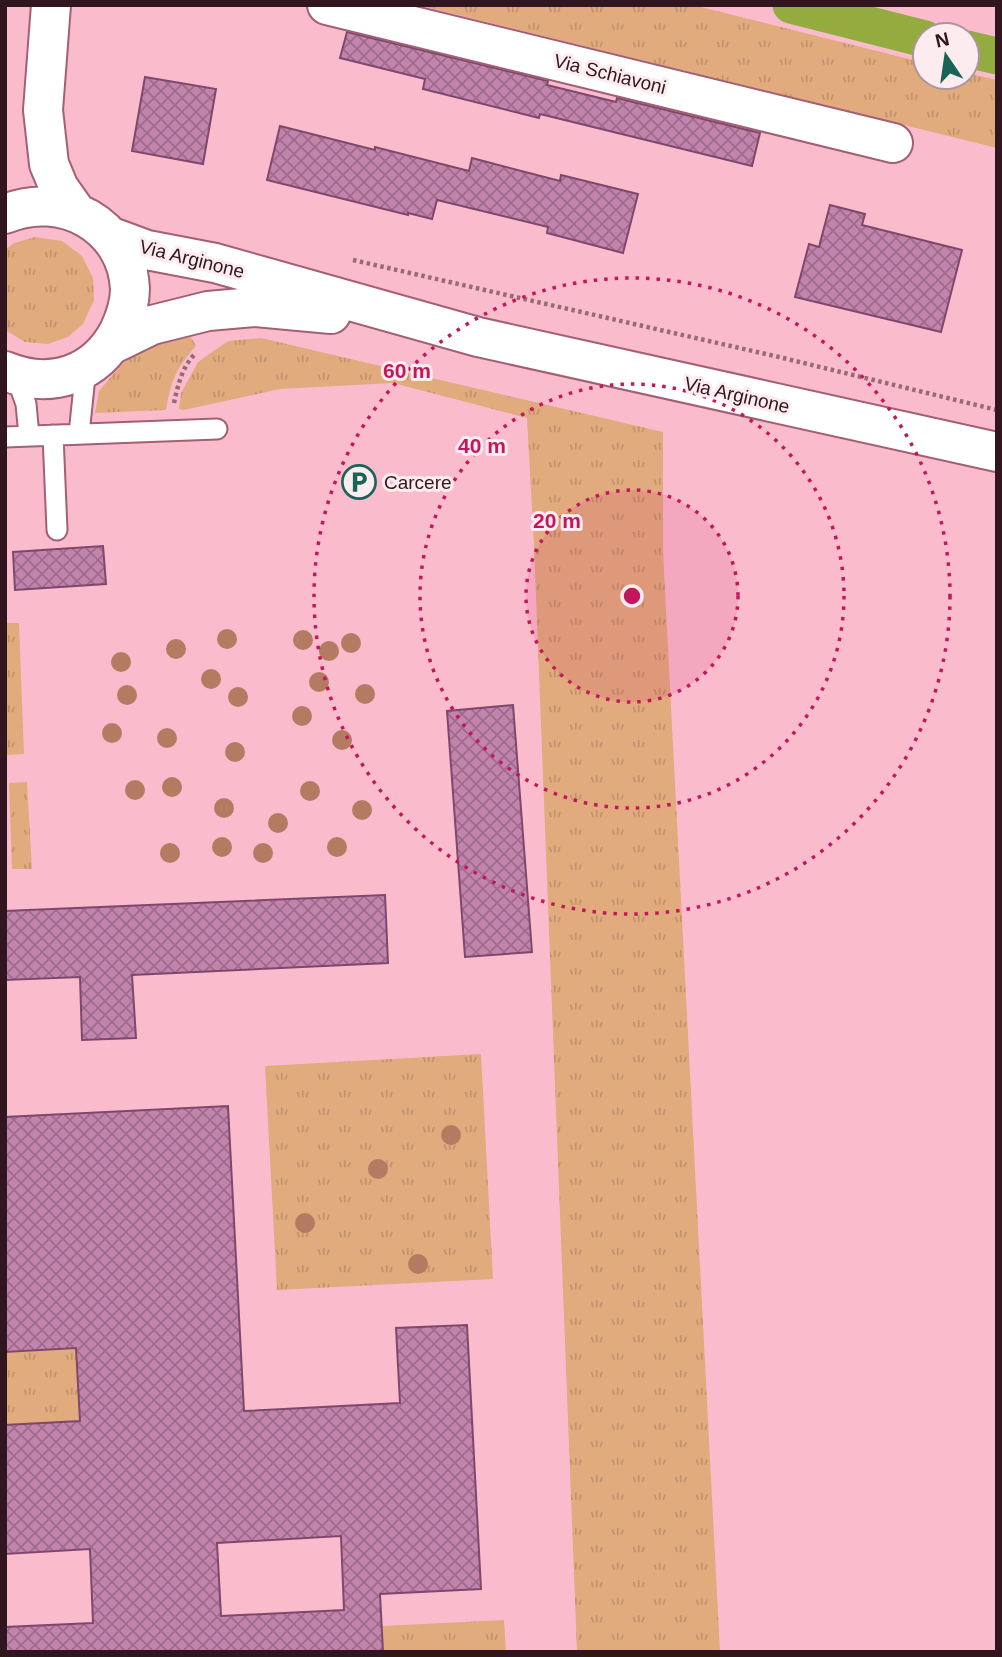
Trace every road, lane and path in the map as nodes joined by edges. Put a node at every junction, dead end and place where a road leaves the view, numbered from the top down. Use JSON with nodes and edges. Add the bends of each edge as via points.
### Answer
{"nodes":[{"id":1,"x":51,"y":5,"type":"edge"},
{"id":2,"x":327,"y":5,"type":"edge"},
{"id":3,"x":43,"y":110,"type":"junction"},
{"id":4,"x":893,"y":143,"type":"dead end"},
{"id":5,"x":5,"y":206,"type":"edge"},
{"id":6,"x":76,"y":212,"type":"junction"},
{"id":7,"x":5,"y":214,"type":"edge"},
{"id":8,"x":109,"y":236,"type":"junction"},
{"id":9,"x":348,"y":259,"type":"dead end"},
{"id":10,"x":478,"y":337,"type":"junction"},
{"id":11,"x":99,"y":356,"type":"junction"},
{"id":12,"x":11,"y":374,"type":"edge"},
{"id":13,"x":997,"y":410,"type":"edge"},
{"id":14,"x":217,"y":429,"type":"dead end"},
{"id":15,"x":79,"y":434,"type":"junction"},
{"id":16,"x":54,"y":435,"type":"junction"},
{"id":17,"x":29,"y":436,"type":"junction"},
{"id":18,"x":5,"y":437,"type":"edge"},
{"id":19,"x":997,"y":452,"type":"edge"},
{"id":20,"x":57,"y":530,"type":"dead end"}],
"edges":[{"from":1,"to":3,"type":"main road"},
{"from":2,"to":4,"type":"main road","name":"Via Schiavoni"},
{"from":3,"to":5,"type":"main road","via":[[20,180]]},
{"from":3,"to":6,"type":"main road","via":[[49,164]]},
{"from":6,"to":7,"type":"main road","name":"Via Arginone","via":[[34,206]]},
{"from":6,"to":8,"type":"main road","name":"Via Arginone"},
{"from":8,"to":10,"type":"main road","name":"Via Arginone"},
{"from":8,"to":11,"type":"main road","name":"Via Arginone","via":[[127,272],[130,290],[124,321]]},
{"from":9,"to":13,"type":"path"},
{"from":10,"to":11,"type":"main road","name":"Via Arginone","via":[[313,311],[254,307],[200,312],[152,325]]},
{"from":10,"to":19,"type":"main road","name":"Via Arginone"},
{"from":11,"to":12,"type":"main road","name":"Via Arginone","via":[[71,374],[53,379]]},
{"from":11,"to":15,"type":"lane"},
{"from":12,"to":17,"type":"lane","via":[[26,404]]},
{"from":14,"to":15,"type":"lane"},
{"from":15,"to":16,"type":"lane"},
{"from":16,"to":17,"type":"lane"},
{"from":16,"to":20,"type":"lane"},
{"from":17,"to":18,"type":"lane"}]}
